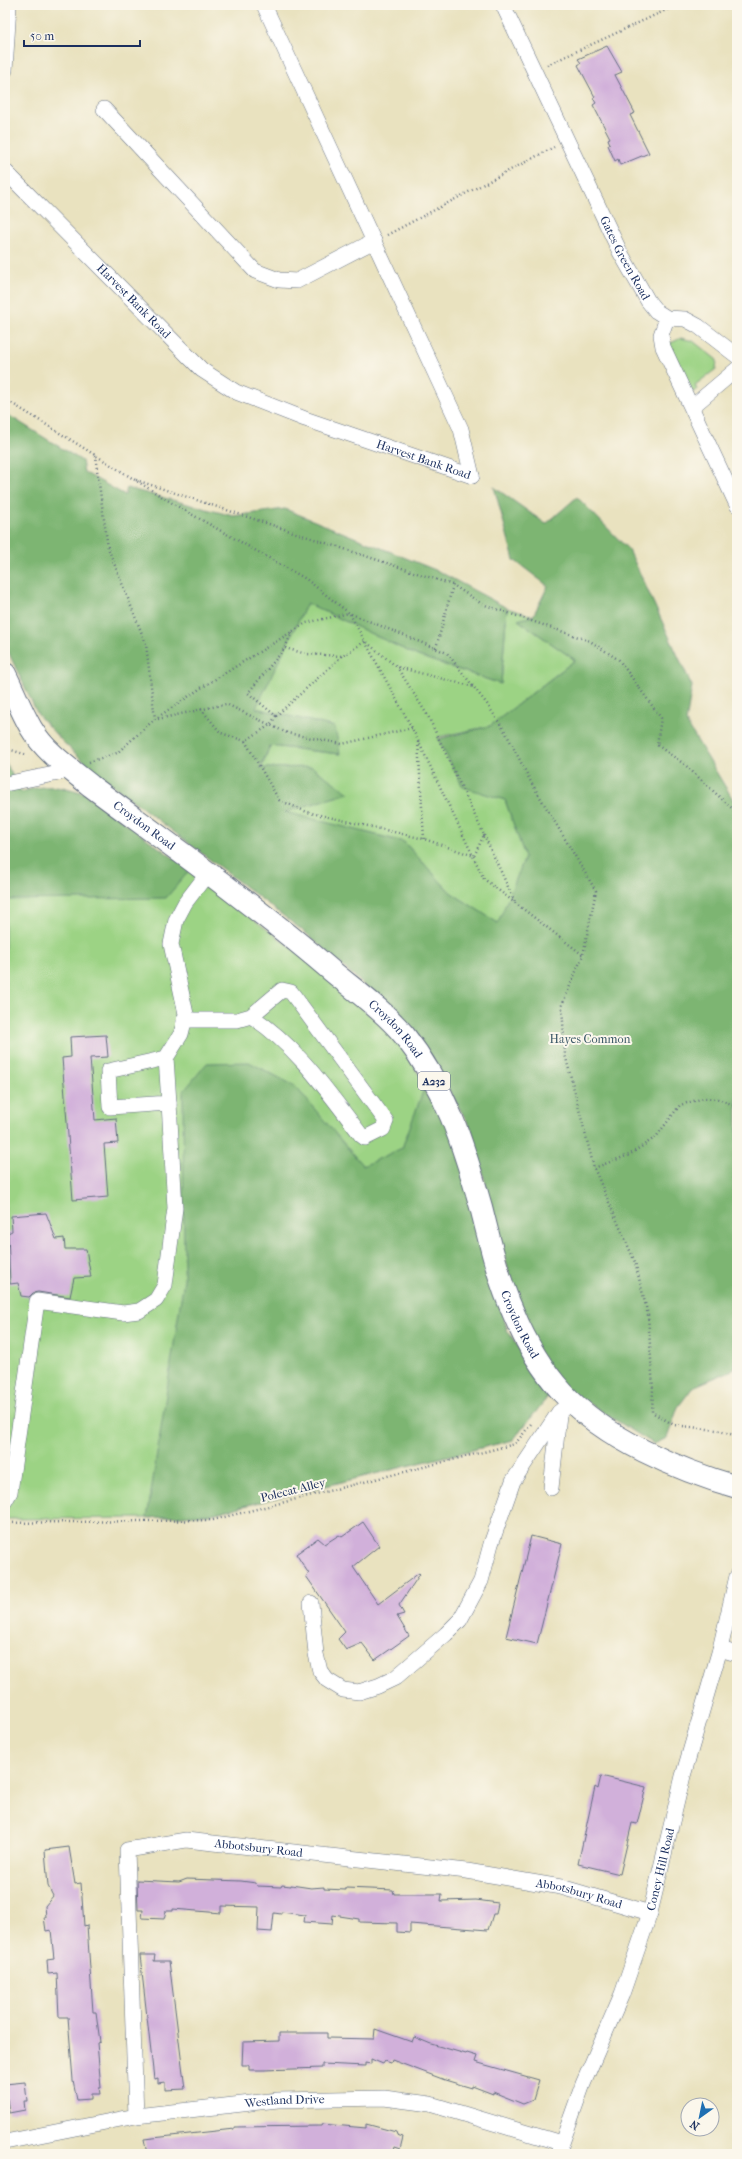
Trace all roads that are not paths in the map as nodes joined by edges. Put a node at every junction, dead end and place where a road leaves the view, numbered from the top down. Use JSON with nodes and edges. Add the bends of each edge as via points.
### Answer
{"nodes":[{"id":1,"x":9,"y":5,"type":"edge"},
{"id":2,"x":264,"y":5,"type":"edge"},
{"id":3,"x":503,"y":5,"type":"edge"},
{"id":4,"x":5,"y":70,"type":"edge"},
{"id":5,"x":104,"y":110,"type":"dead end"},
{"id":6,"x":5,"y":172,"type":"edge"},
{"id":7,"x":374,"y":241,"type":"junction"},
{"id":8,"x":667,"y":318,"type":"junction"},
{"id":9,"x":737,"y":356,"type":"edge"},
{"id":10,"x":737,"y":370,"type":"edge"},
{"id":11,"x":692,"y":407,"type":"junction"},
{"id":12,"x":737,"y":505,"type":"edge"},
{"id":13,"x":5,"y":674,"type":"edge"},
{"id":14,"x":68,"y":768,"type":"junction"},
{"id":15,"x":5,"y":784,"type":"edge"},
{"id":16,"x":208,"y":873,"type":"junction"},
{"id":17,"x":251,"y":1016,"type":"junction"},
{"id":18,"x":184,"y":1020,"type":"junction"},
{"id":19,"x":166,"y":1058,"type":"junction"},
{"id":20,"x":168,"y":1103,"type":"junction"},
{"id":21,"x":566,"y":1407,"type":"junction"},
{"id":22,"x":737,"y":1487,"type":"edge"},
{"id":23,"x":552,"y":1488,"type":"dead end"},
{"id":24,"x":5,"y":1500,"type":"edge"},
{"id":25,"x":737,"y":1576,"type":"edge"},
{"id":26,"x":311,"y":1603,"type":"dead end"},
{"id":27,"x":720,"y":1649,"type":"junction"},
{"id":28,"x":737,"y":1654,"type":"edge"},
{"id":29,"x":650,"y":1913,"type":"junction"},
{"id":30,"x":136,"y":2116,"type":"junction"},
{"id":31,"x":5,"y":2142,"type":"edge"},
{"id":32,"x":560,"y":2148,"type":"edge"}],
"edges":[{"from":1,"to":4,"type":"street"},
{"from":2,"to":7,"type":"street","name":"Harvest Bank Road"},
{"from":3,"to":8,"type":"street","name":"Gates Green Road","via":[[640,289],[652,307]]},
{"from":5,"to":7,"type":"street","via":[[255,271],[279,280],[297,281]]},
{"from":6,"to":7,"type":"street","name":"Harvest Bank Road","via":[[202,370],[236,392],[305,419],[472,476],[461,429]]},
{"from":8,"to":9,"type":"street","via":[[685,320],[698,326]]},
{"from":8,"to":11,"type":"street","via":[[661,340]]},
{"from":10,"to":11,"type":"street"},
{"from":11,"to":12,"type":"street"},
{"from":13,"to":14,"type":"highway","name":"Croydon Road","number":"A232","via":[[31,728],[43,745]]},
{"from":14,"to":15,"type":"street","via":[[59,773]]},
{"from":14,"to":16,"type":"highway","name":"Croydon Road","number":"A232"},
{"from":16,"to":18,"type":"street","via":[[185,903],[176,920],[171,944],[186,1014]]},
{"from":16,"to":21,"type":"highway","name":"Croydon Road","number":"A232","via":[[314,955],[381,1012],[417,1054],[434,1080],[460,1136],[500,1278],[513,1312]]},
{"from":17,"to":17,"type":"street","via":[[278,1036],[307,1065],[361,1135],[365,1138],[384,1128],[386,1121],[291,992],[282,990]]},
{"from":17,"to":18,"type":"street","via":[[237,1020]]},
{"from":18,"to":19,"type":"street","via":[[181,1034]]},
{"from":19,"to":20,"type":"street"},
{"from":19,"to":20,"type":"street","via":[[108,1071],[108,1078],[110,1107]]},
{"from":20,"to":24,"type":"street","via":[[175,1208],[165,1285],[156,1300],[140,1311],[123,1313],[37,1301],[10,1492]]},
{"from":21,"to":22,"type":"highway","name":"Croydon Road","number":"A232","via":[[640,1448],[687,1470]]},
{"from":21,"to":23,"type":"street"},
{"from":21,"to":26,"type":"street","via":[[513,1481],[481,1581],[460,1620],[395,1678],[360,1692],[343,1690],[327,1680],[320,1671],[316,1654]]},
{"from":25,"to":27,"type":"street","name":"Coney Hill Road"},
{"from":27,"to":28,"type":"street"},
{"from":27,"to":29,"type":"street","name":"Coney Hill Road","via":[[683,1776]]},
{"from":29,"to":30,"type":"street","name":"Abbotsbury Road","via":[[561,1887],[468,1871],[186,1840],[128,1850]]},
{"from":29,"to":32,"type":"street","name":"Coney Hill Road","via":[[622,1994],[583,2084]]},
{"from":30,"to":31,"type":"street","name":"Westland Drive"},
{"from":30,"to":32,"type":"street","name":"Westland Drive","via":[[278,2100],[384,2098],[430,2104]]}]}
